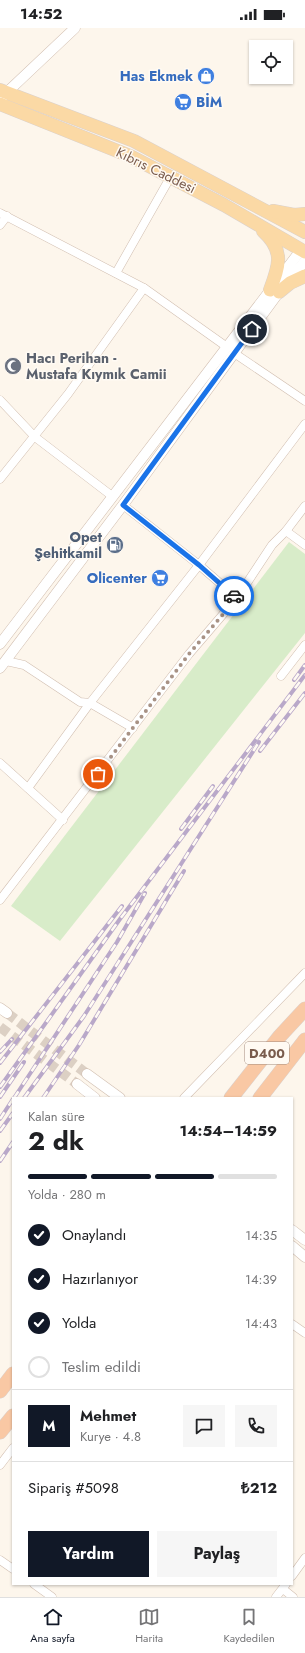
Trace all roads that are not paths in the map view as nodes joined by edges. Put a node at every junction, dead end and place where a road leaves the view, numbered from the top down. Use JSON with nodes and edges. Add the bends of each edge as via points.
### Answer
{"nodes":[{"id":1,"x":74,"y":28,"type":"edge"},
{"id":2,"x":2,"y":94,"type":"edge"},
{"id":3,"x":0,"y":104,"type":"edge"},
{"id":4,"x":171,"y":176,"type":"junction"},
{"id":5,"x":259,"y":208,"type":"junction"},
{"id":6,"x":4,"y":214,"type":"edge"},
{"id":7,"x":305,"y":214,"type":"edge"},
{"id":8,"x":252,"y":221,"type":"junction"},
{"id":9,"x":0,"y":225,"type":"edge"},
{"id":10,"x":305,"y":232,"type":"edge"},
{"id":11,"x":304,"y":254,"type":"edge"},
{"id":12,"x":116,"y":273,"type":"junction"},
{"id":13,"x":305,"y":276,"type":"edge"},
{"id":14,"x":144,"y":288,"type":"junction"},
{"id":15,"x":275,"y":291,"type":"junction"},
{"id":16,"x":231,"y":350,"type":"junction"},
{"id":17,"x":0,"y":400,"type":"edge"},
{"id":18,"x":305,"y":401,"type":"edge"},
{"id":19,"x":305,"y":424,"type":"edge"},
{"id":20,"x":35,"y":437,"type":"junction"},
{"id":21,"x":0,"y":479,"type":"edge"},
{"id":22,"x":112,"y":496,"type":"junction"},
{"id":23,"x":123,"y":505,"type":"junction"},
{"id":24,"x":305,"y":506,"type":"edge"},
{"id":25,"x":286,"y":531,"type":"junction"},
{"id":26,"x":305,"y":545,"type":"edge"},
{"id":27,"x":199,"y":565,"type":"junction"},
{"id":28,"x":237,"y":598,"type":"junction"},
{"id":29,"x":0,"y":644,"type":"edge"},
{"id":30,"x":305,"y":646,"type":"edge"},
{"id":31,"x":3,"y":664,"type":"edge"},
{"id":32,"x":281,"y":676,"type":"dead end"},
{"id":33,"x":90,"y":703,"type":"junction"},
{"id":34,"x":132,"y":728,"type":"junction"},
{"id":35,"x":0,"y":763,"type":"edge"},
{"id":36,"x":28,"y":788,"type":"junction"},
{"id":37,"x":63,"y":820,"type":"junction"},
{"id":38,"x":0,"y":900,"type":"edge"},
{"id":39,"x":305,"y":973,"type":"edge"},
{"id":40,"x":305,"y":1009,"type":"edge"},
{"id":41,"x":305,"y":1040,"type":"edge"},
{"id":42,"x":87,"y":1074,"type":"tunnel mouth"},
{"id":43,"x":77,"y":1084,"type":"tunnel mouth"},
{"id":44,"x":94,"y":1097,"type":"edge"},
{"id":45,"x":119,"y":1097,"type":"edge"},
{"id":46,"x":185,"y":1097,"type":"edge"},
{"id":47,"x":232,"y":1097,"type":"edge"},
{"id":48,"x":261,"y":1097,"type":"edge"},
{"id":49,"x":293,"y":1231,"type":"edge"},
{"id":50,"x":305,"y":1240,"type":"edge"},
{"id":51,"x":293,"y":1247,"type":"edge"},
{"id":52,"x":305,"y":1257,"type":"edge"},
{"id":53,"x":293,"y":1325,"type":"edge"},
{"id":54,"x":305,"y":1333,"type":"edge"},
{"id":55,"x":12,"y":1375,"type":"edge"},
{"id":56,"x":0,"y":1391,"type":"edge"},
{"id":57,"x":12,"y":1417,"type":"edge"},
{"id":58,"x":0,"y":1432,"type":"edge"},
{"id":59,"x":12,"y":1449,"type":"edge"},
{"id":60,"x":0,"y":1466,"type":"edge"},
{"id":61,"x":305,"y":1558,"type":"edge"},
{"id":62,"x":0,"y":1560,"type":"edge"},
{"id":63,"x":12,"y":1568,"type":"edge"},
{"id":64,"x":293,"y":1575,"type":"edge"},
{"id":65,"x":35,"y":1585,"type":"edge"},
{"id":66,"x":284,"y":1587,"type":"edge"},
{"id":67,"x":52,"y":1597,"type":"edge"},
{"id":68,"x":276,"y":1597,"type":"edge"},
{"id":69,"x":293,"y":1597,"type":"edge"}],
"edges":[{"from":1,"to":2,"type":"street"},
{"from":2,"to":5,"type":"main road","via":[[134,141]]},
{"from":3,"to":4,"type":"main road","name":"Kıbrıs Caddesi","via":[[130,156]]},
{"from":4,"to":8,"type":"main road","name":"Kıbrıs Caddesi"},
{"from":4,"to":12,"type":"street"},
{"from":5,"to":7,"type":"main road","via":[[294,216]]},
{"from":5,"to":10,"type":"main road"},
{"from":6,"to":9,"type":"street"},
{"from":6,"to":12,"type":"street"},
{"from":8,"to":11,"type":"main road","name":"Kıbrıs Caddesi"},
{"from":8,"to":15,"type":"main road","via":[[266,233],[279,257]]},
{"from":11,"to":15,"type":"street"},
{"from":12,"to":14,"type":"street"},
{"from":13,"to":15,"type":"main road"},
{"from":14,"to":16,"type":"street"},
{"from":14,"to":20,"type":"street"},
{"from":15,"to":16,"type":"street"},
{"from":16,"to":18,"type":"street"},
{"from":16,"to":22,"type":"street"},
{"from":16,"to":23,"type":"street"},
{"from":17,"to":20,"type":"street"},
{"from":19,"to":27,"type":"street"},
{"from":20,"to":21,"type":"street"},
{"from":20,"to":22,"type":"street"},
{"from":22,"to":29,"type":"street"},
{"from":23,"to":27,"type":"street"},
{"from":23,"to":31,"type":"street"},
{"from":24,"to":25,"type":"street"},
{"from":25,"to":26,"type":"street"},
{"from":25,"to":28,"type":"street","via":[[272,545]]},
{"from":27,"to":28,"type":"street"},
{"from":27,"to":33,"type":"street"},
{"from":28,"to":34,"type":"street","via":[[189,654]]},
{"from":30,"to":32,"type":"street"},
{"from":31,"to":33,"type":"street","via":[[24,665],[80,702]]},
{"from":33,"to":34,"type":"street"},
{"from":33,"to":36,"type":"street"},
{"from":34,"to":37,"type":"street"},
{"from":35,"to":36,"type":"street"},
{"from":36,"to":37,"type":"street"},
{"from":37,"to":38,"type":"street"},
{"from":39,"to":46,"type":"street"},
{"from":40,"to":47,"type":"highway","number":"D400"},
{"from":41,"to":48,"type":"highway","number":"D400"},
{"from":42,"to":45,"type":"street"},
{"from":43,"to":44,"type":"street"},
{"from":49,"to":50,"type":"street"},
{"from":51,"to":52,"type":"street"},
{"from":53,"to":54,"type":"street"},
{"from":55,"to":56,"type":"highway"},
{"from":57,"to":58,"type":"highway"},
{"from":59,"to":60,"type":"street"},
{"from":61,"to":64,"type":"street"},
{"from":62,"to":63,"type":"street"},
{"from":65,"to":67,"type":"street"},
{"from":66,"to":68,"type":"street"},
{"from":66,"to":69,"type":"street"}]}
